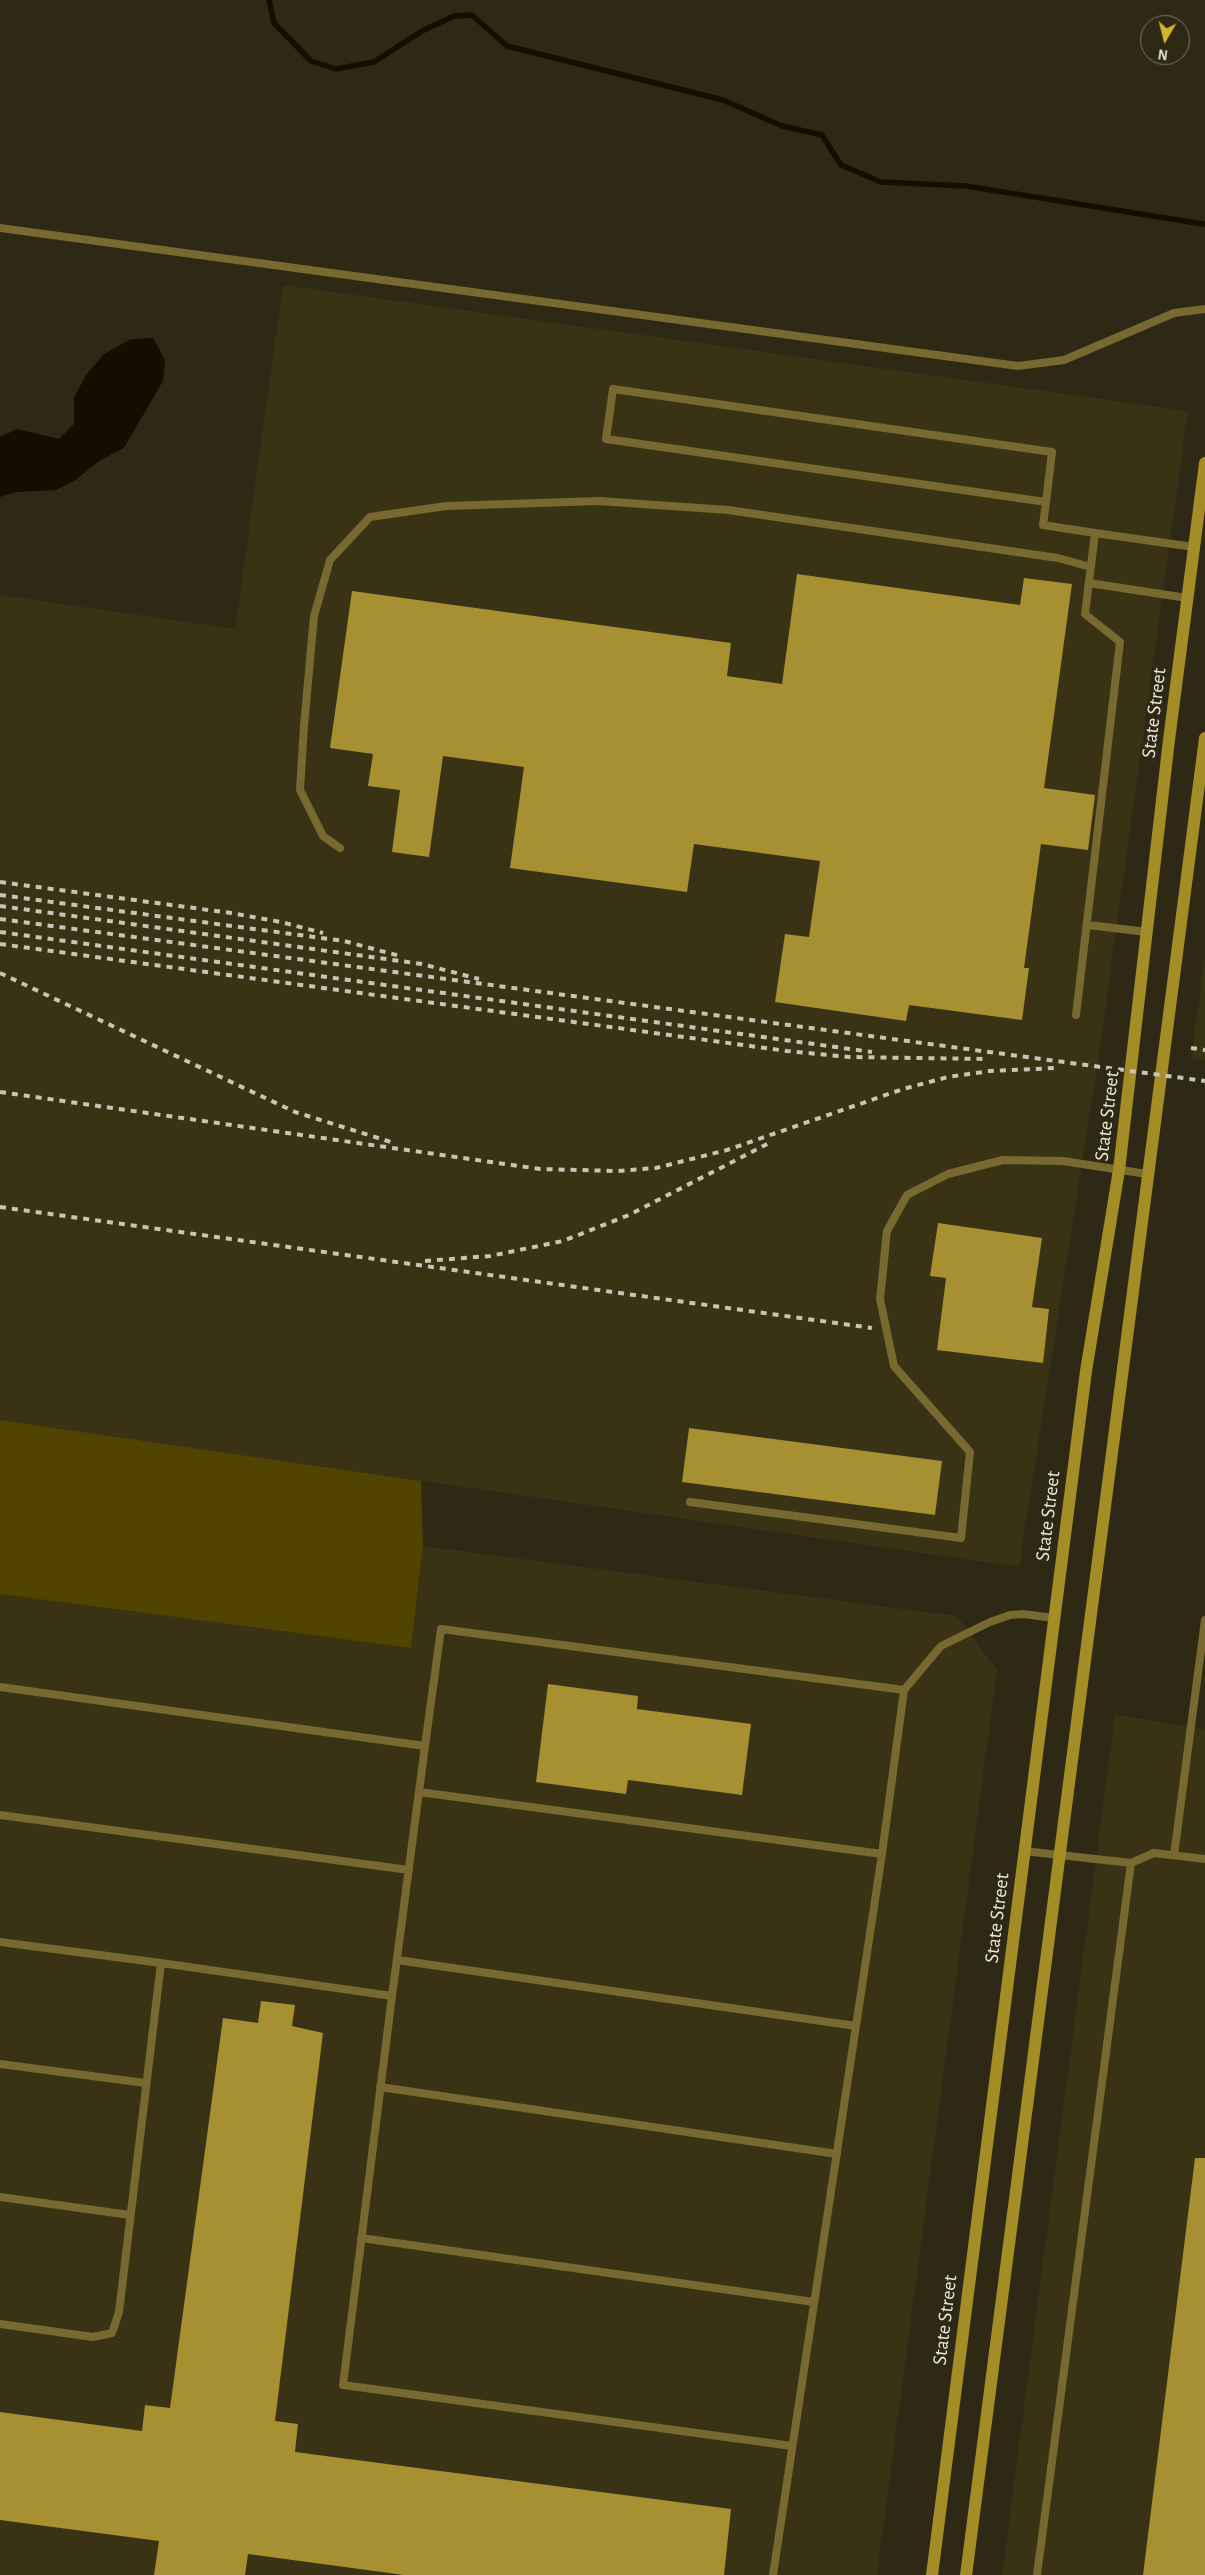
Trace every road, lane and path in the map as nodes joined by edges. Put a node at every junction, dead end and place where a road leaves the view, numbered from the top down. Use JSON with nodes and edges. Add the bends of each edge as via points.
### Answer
{"nodes":[{"id":1,"x":0,"y":228,"type":"edge"},
{"id":2,"x":1205,"y":308,"type":"edge"},
{"id":3,"x":1205,"y":463,"type":"edge"},
{"id":4,"x":1046,"y":502,"type":"junction"},
{"id":5,"x":1095,"y":533,"type":"junction"},
{"id":6,"x":1194,"y":547,"type":"junction"},
{"id":7,"x":1091,"y":567,"type":"junction"},
{"id":8,"x":1089,"y":583,"type":"junction"},
{"id":9,"x":1187,"y":598,"type":"junction"},
{"id":10,"x":1205,"y":738,"type":"edge"},
{"id":11,"x":340,"y":848,"type":"dead end"},
{"id":12,"x":1088,"y":925,"type":"junction"},
{"id":13,"x":1147,"y":932,"type":"junction"},
{"id":14,"x":1076,"y":1015,"type":"dead end"},
{"id":15,"x":1118,"y":1170,"type":"junction"},
{"id":16,"x":1147,"y":1174,"type":"junction"},
{"id":17,"x":690,"y":1502,"type":"dead end"},
{"id":18,"x":1054,"y":1618,"type":"junction"},
{"id":19,"x":1205,"y":1620,"type":"edge"},
{"id":20,"x":0,"y":1687,"type":"edge"},
{"id":21,"x":904,"y":1690,"type":"junction"},
{"id":22,"x":425,"y":1746,"type":"junction"},
{"id":23,"x":419,"y":1792,"type":"junction"},
{"id":24,"x":0,"y":1815,"type":"edge"},
{"id":25,"x":1024,"y":1851,"type":"junction"},
{"id":26,"x":882,"y":1854,"type":"junction"},
{"id":27,"x":1059,"y":1855,"type":"junction"},
{"id":28,"x":1174,"y":1855,"type":"junction"},
{"id":29,"x":1205,"y":1859,"type":"edge"},
{"id":30,"x":1131,"y":1863,"type":"junction"},
{"id":31,"x":409,"y":1870,"type":"junction"},
{"id":32,"x":0,"y":1942,"type":"edge"},
{"id":33,"x":397,"y":1960,"type":"junction"},
{"id":34,"x":162,"y":1963,"type":"junction"},
{"id":35,"x":392,"y":1996,"type":"junction"},
{"id":36,"x":856,"y":2026,"type":"junction"},
{"id":37,"x":0,"y":2064,"type":"edge"},
{"id":38,"x":145,"y":2083,"type":"junction"},
{"id":39,"x":380,"y":2087,"type":"junction"},
{"id":40,"x":836,"y":2154,"type":"junction"},
{"id":41,"x":0,"y":2197,"type":"edge"},
{"id":42,"x":130,"y":2215,"type":"junction"},
{"id":43,"x":361,"y":2238,"type":"junction"},
{"id":44,"x":814,"y":2302,"type":"junction"},
{"id":45,"x":0,"y":2324,"type":"edge"},
{"id":46,"x":792,"y":2446,"type":"junction"},
{"id":47,"x":773,"y":2575,"type":"edge"},
{"id":48,"x":932,"y":2575,"type":"edge"},
{"id":49,"x":966,"y":2575,"type":"edge"},
{"id":50,"x":1037,"y":2575,"type":"edge"}],
"edges":[{"from":1,"to":2,"type":"lane","via":[[1018,366],[1064,360],[1174,313]]},
{"from":3,"to":6,"type":"street","name":"State Street"},
{"from":4,"to":4,"type":"lane","via":[[1052,452],[613,389],[606,438]]},
{"from":4,"to":5,"type":"lane","via":[[1043,525]]},
{"from":5,"to":6,"type":"lane"},
{"from":5,"to":7,"type":"lane"},
{"from":6,"to":9,"type":"street","name":"State Street"},
{"from":7,"to":8,"type":"lane"},
{"from":7,"to":11,"type":"lane","via":[[1048,557],[708,508],[600,501],[446,506],[370,517],[330,560],[314,616],[304,726],[300,790],[323,836]]},
{"from":8,"to":9,"type":"lane"},
{"from":8,"to":12,"type":"lane","via":[[1085,614],[1120,642]]},
{"from":9,"to":13,"type":"street","name":"State Street"},
{"from":10,"to":16,"type":"street"},
{"from":12,"to":13,"type":"lane"},
{"from":12,"to":14,"type":"lane"},
{"from":13,"to":15,"type":"street","name":"State Street"},
{"from":15,"to":16,"type":"lane"},
{"from":15,"to":17,"type":"lane","via":[[1063,1161],[1003,1160],[948,1174],[907,1195],[887,1231],[880,1299],[894,1366],[970,1452],[961,1538]]},
{"from":15,"to":18,"type":"street","name":"State Street","via":[[1086,1371]]},
{"from":16,"to":27,"type":"street"},
{"from":18,"to":21,"type":"lane","via":[[1023,1614],[990,1622],[941,1646]]},
{"from":18,"to":25,"type":"street","name":"State Street"},
{"from":19,"to":28,"type":"lane"},
{"from":20,"to":22,"type":"lane"},
{"from":21,"to":22,"type":"lane","via":[[441,1629]]},
{"from":21,"to":26,"type":"lane"},
{"from":22,"to":23,"type":"lane"},
{"from":23,"to":26,"type":"lane"},
{"from":23,"to":31,"type":"lane"},
{"from":24,"to":31,"type":"lane"},
{"from":25,"to":27,"type":"lane"},
{"from":25,"to":48,"type":"street","name":"State Street"},
{"from":26,"to":36,"type":"lane"},
{"from":27,"to":30,"type":"lane"},
{"from":27,"to":49,"type":"street"},
{"from":28,"to":29,"type":"lane"},
{"from":28,"to":30,"type":"lane","via":[[1154,1853]]},
{"from":30,"to":50,"type":"lane"},
{"from":31,"to":33,"type":"lane"},
{"from":32,"to":34,"type":"lane"},
{"from":33,"to":35,"type":"lane"},
{"from":33,"to":36,"type":"lane"},
{"from":34,"to":35,"type":"lane"},
{"from":34,"to":38,"type":"lane"},
{"from":35,"to":39,"type":"lane"},
{"from":36,"to":40,"type":"lane"},
{"from":37,"to":38,"type":"lane"},
{"from":38,"to":42,"type":"lane"},
{"from":39,"to":40,"type":"lane"},
{"from":39,"to":43,"type":"lane"},
{"from":40,"to":44,"type":"lane"},
{"from":41,"to":42,"type":"lane"},
{"from":42,"to":45,"type":"lane","via":[[119,2312],[112,2333],[93,2337]]},
{"from":43,"to":44,"type":"lane"},
{"from":43,"to":46,"type":"lane","via":[[342,2385]]},
{"from":44,"to":46,"type":"lane"},
{"from":46,"to":47,"type":"lane"}]}
